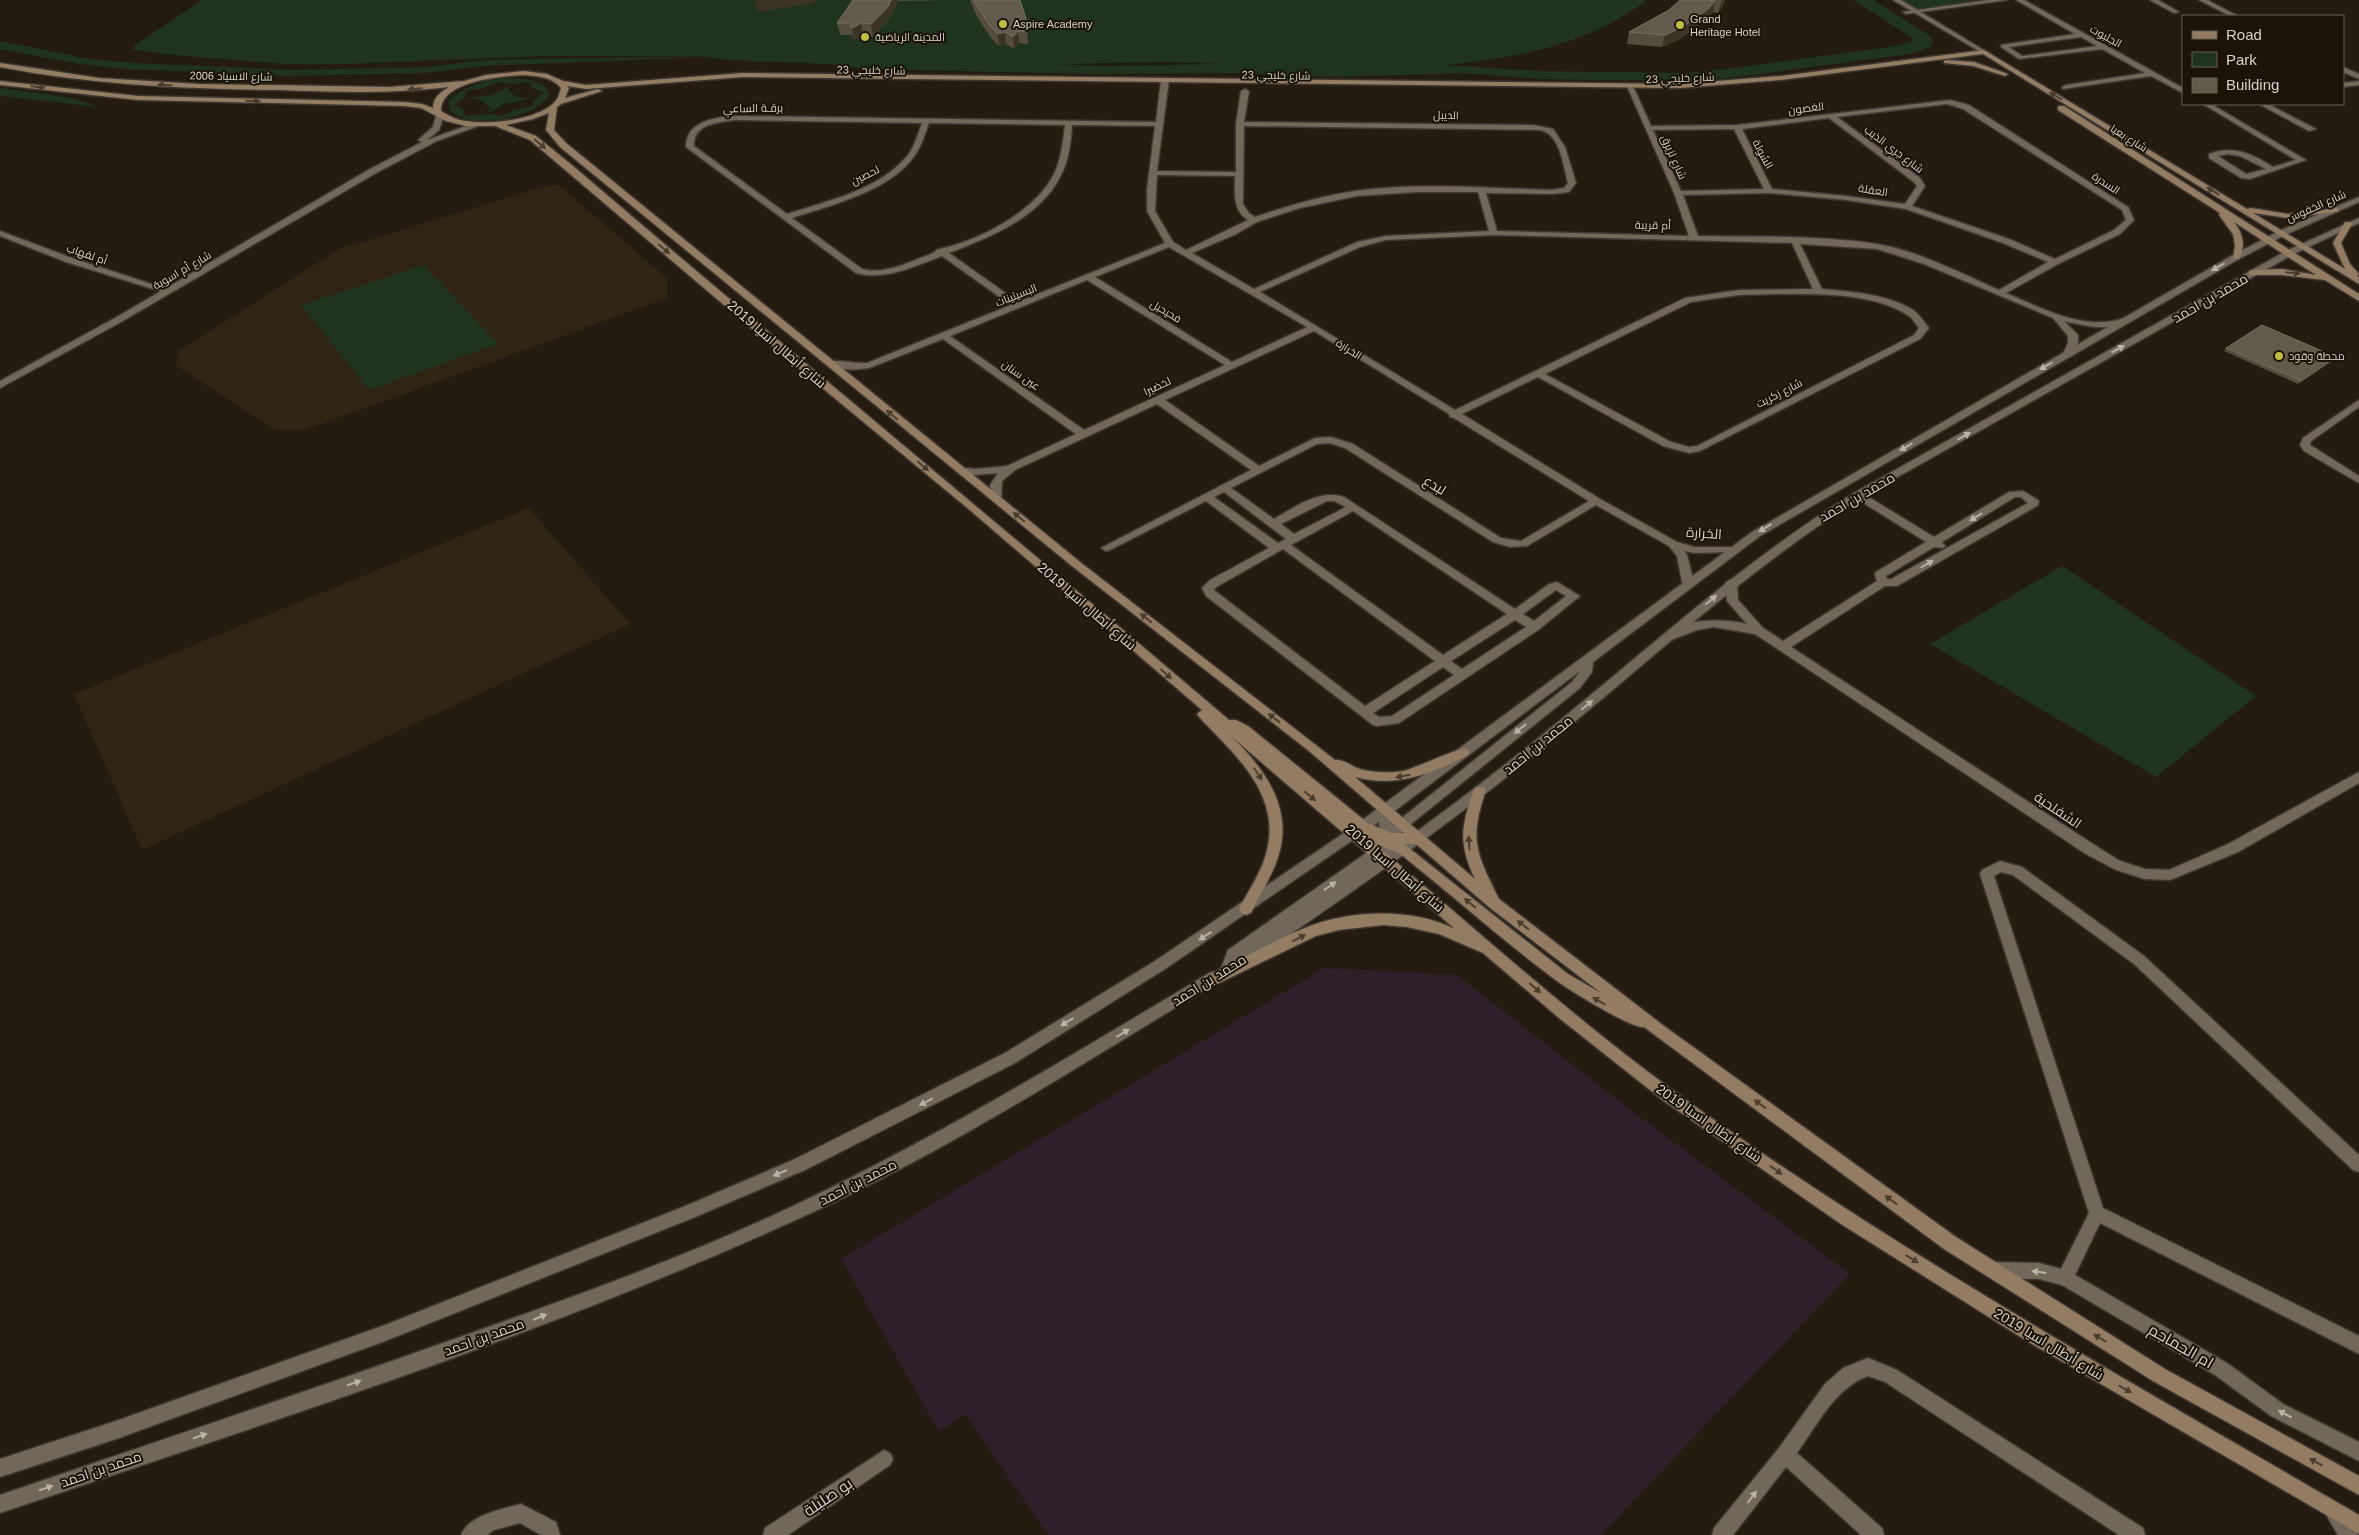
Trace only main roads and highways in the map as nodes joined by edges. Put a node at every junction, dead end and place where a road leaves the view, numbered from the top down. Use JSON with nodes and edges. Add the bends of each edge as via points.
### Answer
{"nodes":[{"id":1,"x":1956,"y":50,"type":"dead end"},
{"id":2,"x":1971,"y":53,"type":"joint"},
{"id":3,"x":1985,"y":55,"type":"junction"},
{"id":4,"x":1934,"y":60,"type":"junction"},
{"id":5,"x":0,"y":65,"type":"edge"},
{"id":6,"x":2005,"y":74,"type":"junction"},
{"id":7,"x":842,"y":78,"type":"junction"},
{"id":8,"x":0,"y":82,"type":"edge"},
{"id":9,"x":463,"y":83,"type":"junction"},
{"id":10,"x":561,"y":83,"type":"junction"},
{"id":11,"x":556,"y":104,"type":"junction"},
{"id":12,"x":439,"y":114,"type":"junction"},
{"id":13,"x":496,"y":124,"type":"junction"},
{"id":14,"x":2204,"y":198,"type":"junction"},
{"id":15,"x":2240,"y":207,"type":"junction"},
{"id":16,"x":2335,"y":210,"type":"road end"},
{"id":17,"x":2348,"y":224,"type":"road end"},
{"id":18,"x":2236,"y":257,"type":"road end"},
{"id":19,"x":2252,"y":274,"type":"road end"},
{"id":20,"x":2359,"y":279,"type":"edge"},
{"id":21,"x":2333,"y":281,"type":"junction"},
{"id":22,"x":2359,"y":298,"type":"edge"},
{"id":23,"x":1179,"y":685,"type":"junction"},
{"id":24,"x":1313,"y":748,"type":"junction"},
{"id":25,"x":1464,"y":752,"type":"road end"},
{"id":26,"x":1480,"y":790,"type":"road end"},
{"id":27,"x":1359,"y":830,"type":"junction"},
{"id":28,"x":1387,"y":839,"type":"junction"},
{"id":29,"x":1418,"y":839,"type":"junction"},
{"id":30,"x":1494,"y":903,"type":"junction"},
{"id":31,"x":1246,"y":909,"type":"road end"},
{"id":32,"x":1498,"y":956,"type":"junction"},
{"id":33,"x":1208,"y":982,"type":"road end"},
{"id":34,"x":1659,"y":1030,"type":"junction"},
{"id":35,"x":2359,"y":1486,"type":"edge"},
{"id":36,"x":2359,"y":1525,"type":"edge"}],
"edges":[{"from":1,"to":4,"type":"main road"},
{"from":2,"to":3,"type":"main road","name":"شارع بعيا"},
{"from":2,"to":4,"type":"main road","name":"شارع خليجي 23"},
{"from":3,"to":4,"type":"main road","name":"شارع خليجي 23"},
{"from":3,"to":6,"type":"main road","name":"شارع بعيا"},
{"from":15,"to":3,"type":"main road","name":"شارع بعيا","one_way":true},
{"from":4,"to":6,"type":"main road","via":[[1974,64]]},
{"from":4,"to":7,"type":"main road","name":"شارع خليجي 23","via":[[1829,74],[1630,89]]},
{"from":9,"to":5,"type":"main road","name":"شارع الاسياد 2006","one_way":true,"via":[[404,90],[182,86],[96,80]]},
{"from":6,"to":14,"type":"main road","name":"شارع بعيا"},
{"from":7,"to":10,"type":"main road","name":"شارع خليجي 23","via":[[696,77],[586,87]]},
{"from":7,"to":11,"type":"main road","name":"شارع خليجي 23","via":[[603,90]]},
{"from":8,"to":12,"type":"main road","name":"شارع الاسياد 2006","one_way":true,"via":[[138,98],[404,104],[422,106]]},
{"from":9,"to":10,"type":"main road","name":"شارع خليجي 23","via":[[486,76],[515,73],[542,75]]},
{"from":9,"to":12,"type":"main road","via":[[440,97],[436,105]]},
{"from":10,"to":11,"type":"main road","name":"شارع أبطال اسيا 2019","via":[[565,92]]},
{"from":11,"to":13,"type":"main road","name":"شارع خليجي 23","via":[[528,118]]},
{"from":24,"to":11,"type":"main road","name":"شارع أبطال اسيا 2019","one_way":true,"via":[[1084,570],[559,142],[550,130]]},
{"from":12,"to":13,"type":"main road","name":"شارع الاسياد 2006","via":[[452,122]]},
{"from":13,"to":23,"type":"main road","name":"شارع أبطال اسيا 2019","one_way":true,"via":[[533,138],[570,168]]},
{"from":14,"to":18,"type":"main road","via":[[2236,232],[2240,246]]},
{"from":14,"to":21,"type":"main road","name":"شارع بعيا"},
{"from":15,"to":16,"type":"main road","via":[[2288,216]]},
{"from":15,"to":20,"type":"main road","name":"شارع بعيا"},
{"from":17,"to":20,"type":"main road","via":[[2337,243],[2338,250]]},
{"from":19,"to":21,"type":"main road","one_way":true,"via":[[2298,273]]},
{"from":21,"to":22,"type":"main road","name":"شارع بعيا"},
{"from":23,"to":27,"type":"main road","name":"شارع أبطال اسيا 2019","one_way":true,"via":[[1222,722],[1244,729]]},
{"from":23,"to":31,"type":"main road","one_way":true,"via":[[1188,699],[1257,770],[1269,790],[1275,819],[1274,847]]},
{"from":25,"to":24,"type":"main road","one_way":true,"via":[[1430,769],[1404,777],[1386,778],[1348,770]]},
{"from":24,"to":29,"type":"main road","name":"شارع أبطال اسيا 2019"},
{"from":30,"to":26,"type":"main road","one_way":true,"via":[[1470,855],[1468,823]]},
{"from":27,"to":28,"type":"main road"},
{"from":27,"to":32,"type":"main road","name":"شارع أبطال اسيا 2019","via":[[1382,857]]},
{"from":28,"to":29,"type":"main road"},
{"from":34,"to":28,"type":"main road","one_way":true,"via":[[1613,1008],[1563,978],[1404,849]]},
{"from":29,"to":30,"type":"main road","name":"شارع أبطال اسيا 2019"},
{"from":34,"to":30,"type":"main road","name":"شارع أبطال اسيا 2019","one_way":true},
{"from":33,"to":32,"type":"main road","one_way":true,"via":[[1313,931],[1339,924],[1383,919],[1442,929]]},
{"from":32,"to":36,"type":"main road","name":"شارع أبطال اسيا 2019","one_way":true,"via":[[1564,1014],[1669,1096],[1847,1219],[2033,1335]]},
{"from":35,"to":34,"type":"main road","name":"شارع أبطال اسيا 2019","one_way":true,"via":[[2159,1375],[1950,1243]]}]}
